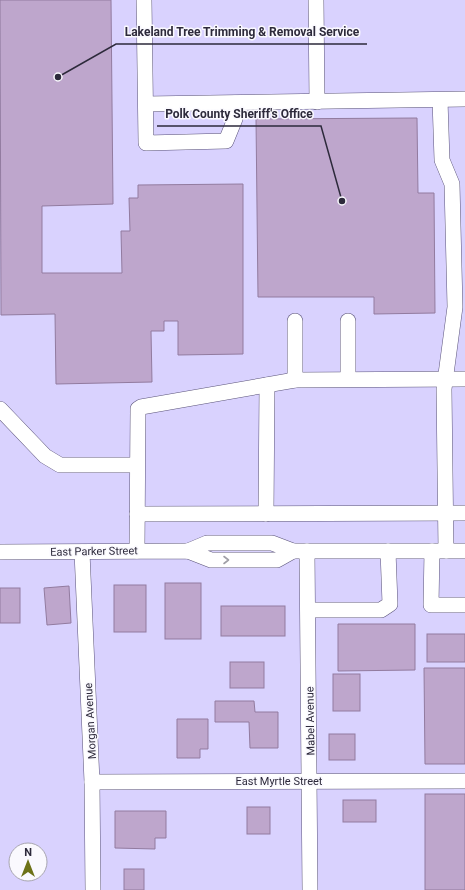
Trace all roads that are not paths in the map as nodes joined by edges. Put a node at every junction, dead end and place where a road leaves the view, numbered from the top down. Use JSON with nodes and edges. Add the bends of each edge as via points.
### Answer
{"nodes":[{"id":1,"x":144,"y":0,"type":"edge"},
{"id":2,"x":316,"y":0,"type":"edge"},
{"id":3,"x":465,"y":99,"type":"edge"},
{"id":4,"x":440,"y":100,"type":"junction"},
{"id":5,"x":317,"y":102,"type":"junction"},
{"id":6,"x":235,"y":103,"type":"junction"},
{"id":7,"x":146,"y":104,"type":"junction"},
{"id":8,"x":295,"y":322,"type":"dead end"},
{"id":9,"x":348,"y":322,"type":"dead end"},
{"id":10,"x":446,"y":379,"type":"junction"},
{"id":11,"x":465,"y":379,"type":"edge"},
{"id":12,"x":295,"y":380,"type":"junction"},
{"id":13,"x":348,"y":380,"type":"junction"},
{"id":14,"x":267,"y":385,"type":"junction"},
{"id":15,"x":0,"y":409,"type":"edge"},
{"id":16,"x":137,"y":465,"type":"junction"},
{"id":17,"x":446,"y":513,"type":"junction"},
{"id":18,"x":465,"y":513,"type":"edge"},
{"id":19,"x":137,"y":514,"type":"junction"},
{"id":20,"x":266,"y":514,"type":"junction"},
{"id":21,"x":465,"y":550,"type":"edge"},
{"id":22,"x":137,"y":551,"type":"junction"},
{"id":23,"x":300,"y":551,"type":"junction"},
{"id":24,"x":388,"y":551,"type":"junction"},
{"id":25,"x":439,"y":551,"type":"junction"},
{"id":26,"x":0,"y":552,"type":"edge"},
{"id":27,"x":82,"y":552,"type":"junction"},
{"id":28,"x":465,"y":605,"type":"edge"},
{"id":29,"x":308,"y":610,"type":"junction"},
{"id":30,"x":311,"y":781,"type":"junction"},
{"id":31,"x":465,"y":781,"type":"edge"},
{"id":32,"x":92,"y":782,"type":"junction"},
{"id":33,"x":93,"y":890,"type":"edge"},
{"id":34,"x":310,"y":890,"type":"edge"}],
"edges":[{"from":1,"to":7,"type":"street"},
{"from":2,"to":5,"type":"street"},
{"from":3,"to":4,"type":"street"},
{"from":4,"to":5,"type":"street"},
{"from":4,"to":10,"type":"street","via":[[442,160],[452,184],[454,308]]},
{"from":5,"to":6,"type":"street"},
{"from":6,"to":7,"type":"street"},
{"from":6,"to":7,"type":"street","via":[[235,119],[226,141],[146,143]]},
{"from":8,"to":12,"type":"street"},
{"from":9,"to":13,"type":"street"},
{"from":10,"to":11,"type":"street"},
{"from":10,"to":13,"type":"street"},
{"from":10,"to":17,"type":"street"},
{"from":12,"to":13,"type":"street"},
{"from":12,"to":14,"type":"street"},
{"from":14,"to":16,"type":"street","via":[[141,407],[138,410]]},
{"from":14,"to":20,"type":"street"},
{"from":15,"to":16,"type":"street","via":[[45,456],[60,465]]},
{"from":16,"to":19,"type":"street"},
{"from":17,"to":18,"type":"street"},
{"from":17,"to":20,"type":"street"},
{"from":17,"to":25,"type":"street"},
{"from":19,"to":20,"type":"street"},
{"from":19,"to":22,"type":"street"},
{"from":21,"to":25,"type":"street","name":"East Parker Street"},
{"from":22,"to":23,"type":"street","name":"East Parker Street","via":[[188,551],[207,544],[272,543]]},
{"from":22,"to":27,"type":"street","name":"East Parker Street"},
{"from":23,"to":24,"type":"street","name":"East Parker Street"},
{"from":23,"to":29,"type":"street","name":"Mabel Avenue"},
{"from":24,"to":25,"type":"street","name":"East Parker Street"},
{"from":24,"to":29,"type":"street","via":[[390,604],[382,610]]},
{"from":25,"to":28,"type":"street","via":[[431,605]]},
{"from":26,"to":27,"type":"street","name":"East Parker Street"},
{"from":27,"to":32,"type":"street","name":"Morgan Avenue"},
{"from":29,"to":30,"type":"street","name":"Mabel Avenue"},
{"from":30,"to":31,"type":"street","name":"East Myrtle Street"},
{"from":30,"to":32,"type":"street","name":"East Myrtle Street"},
{"from":30,"to":34,"type":"street","name":"Mabel Avenue"},
{"from":32,"to":33,"type":"street","name":"Morgan Avenue"}]}
